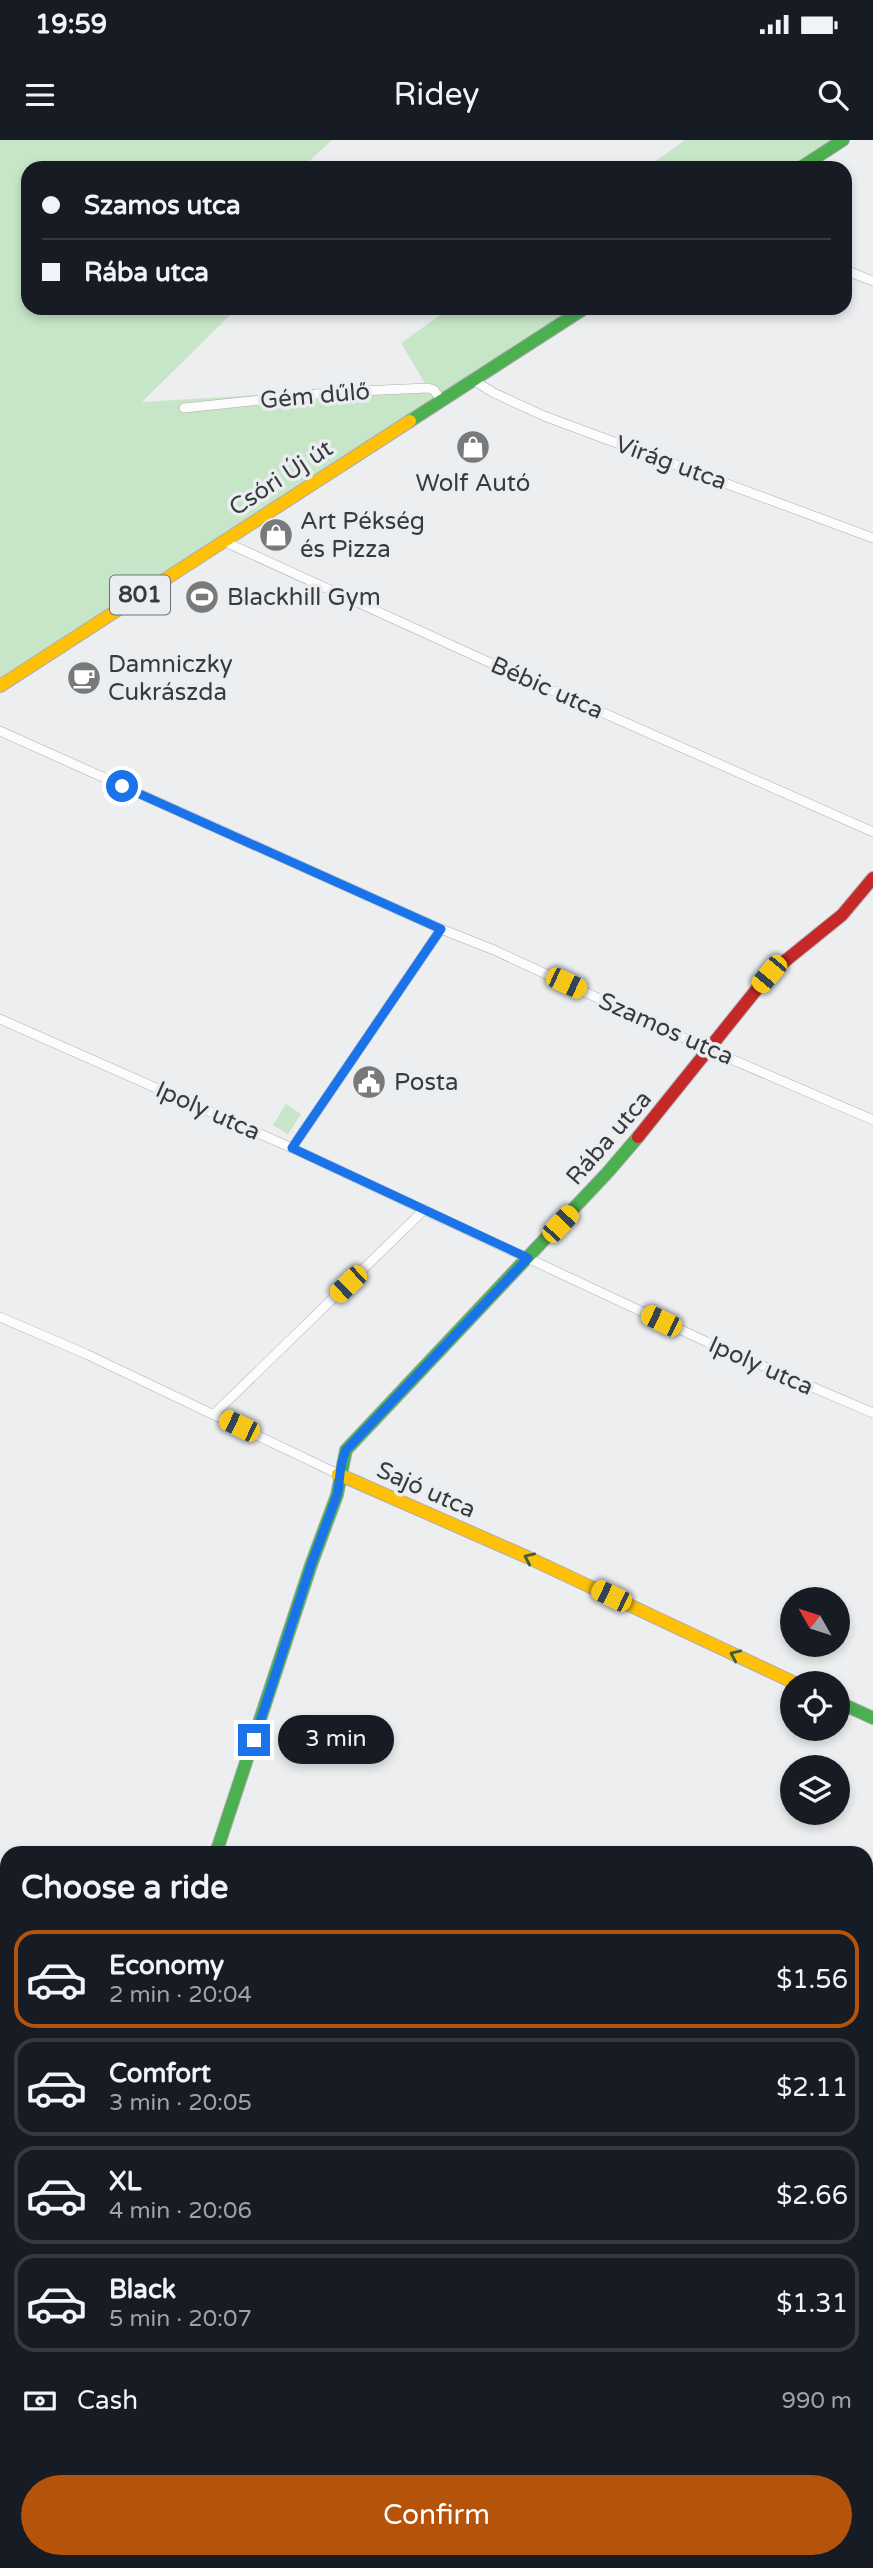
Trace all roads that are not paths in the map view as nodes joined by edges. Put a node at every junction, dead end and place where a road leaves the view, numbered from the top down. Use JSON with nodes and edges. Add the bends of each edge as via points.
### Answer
{"nodes":[{"id":1,"x":843,"y":140,"type":"edge"},
{"id":2,"x":811,"y":161,"type":"edge"},
{"id":3,"x":852,"y":274,"type":"edge"},
{"id":4,"x":873,"y":281,"type":"edge"},
{"id":5,"x":574,"y":315,"type":"edge"},
{"id":6,"x":473,"y":380,"type":"junction"},
{"id":7,"x":441,"y":400,"type":"junction"},
{"id":8,"x":184,"y":408,"type":"dead end"},
{"id":9,"x":873,"y":538,"type":"edge"},
{"id":10,"x":223,"y":541,"type":"junction"},
{"id":11,"x":0,"y":686,"type":"edge"},
{"id":12,"x":0,"y":731,"type":"edge"},
{"id":13,"x":873,"y":832,"type":"edge"},
{"id":14,"x":873,"y":878,"type":"edge"},
{"id":15,"x":441,"y":929,"type":"junction"},
{"id":16,"x":0,"y":1019,"type":"edge"},
{"id":17,"x":710,"y":1050,"type":"junction"},
{"id":18,"x":873,"y":1120,"type":"edge"},
{"id":19,"x":292,"y":1148,"type":"junction"},
{"id":20,"x":425,"y":1209,"type":"junction"},
{"id":21,"x":528,"y":1258,"type":"junction"},
{"id":22,"x":0,"y":1317,"type":"edge"},
{"id":23,"x":873,"y":1413,"type":"edge"},
{"id":24,"x":214,"y":1414,"type":"junction"},
{"id":25,"x":338,"y":1474,"type":"junction"},
{"id":26,"x":780,"y":1676,"type":"edge"},
{"id":27,"x":850,"y":1707,"type":"edge"},
{"id":28,"x":873,"y":1718,"type":"edge"},
{"id":29,"x":218,"y":1846,"type":"edge"}],
"edges":[{"from":1,"to":2,"type":"street"},
{"from":3,"to":4,"type":"street"},
{"from":5,"to":6,"type":"street","name":"Csóri Új út","number":"801"},
{"from":6,"to":7,"type":"street","name":"Csóri Új út","number":"801"},
{"from":6,"to":9,"type":"street","name":"Virág utca","via":[[544,416]]},
{"from":7,"to":8,"type":"street","name":"Gém dűlő","via":[[434,390],[418,388]]},
{"from":7,"to":10,"type":"street","name":"Csóri Új út","number":"801"},
{"from":10,"to":11,"type":"street","name":"Csóri Új út","number":"801"},
{"from":10,"to":13,"type":"street","name":"Bébic utca"},
{"from":12,"to":15,"type":"street","name":"Szamos utca"},
{"from":14,"to":17,"type":"street","name":"Rába utca","via":[[842,915],[769,974]]},
{"from":15,"to":17,"type":"street","name":"Szamos utca"},
{"from":15,"to":19,"type":"street"},
{"from":16,"to":19,"type":"street","name":"Ipoly utca"},
{"from":17,"to":18,"type":"street","name":"Szamos utca"},
{"from":17,"to":21,"type":"street","name":"Rába utca","via":[[644,1132]]},
{"from":19,"to":20,"type":"street","name":"Ipoly utca"},
{"from":20,"to":21,"type":"street","name":"Ipoly utca"},
{"from":20,"to":24,"type":"street"},
{"from":21,"to":23,"type":"street","name":"Ipoly utca","via":[[684,1332]]},
{"from":21,"to":25,"type":"street","name":"Rába utca","via":[[351,1443]]},
{"from":22,"to":24,"type":"street","name":"Sajó utca"},
{"from":24,"to":25,"type":"street","name":"Sajó utca"},
{"from":26,"to":25,"type":"street","name":"Sajó utca","one_way":true,"via":[[527,1556]]},
{"from":25,"to":29,"type":"street","name":"Rába utca","via":[[337,1495]]},
{"from":27,"to":28,"type":"street"}]}
